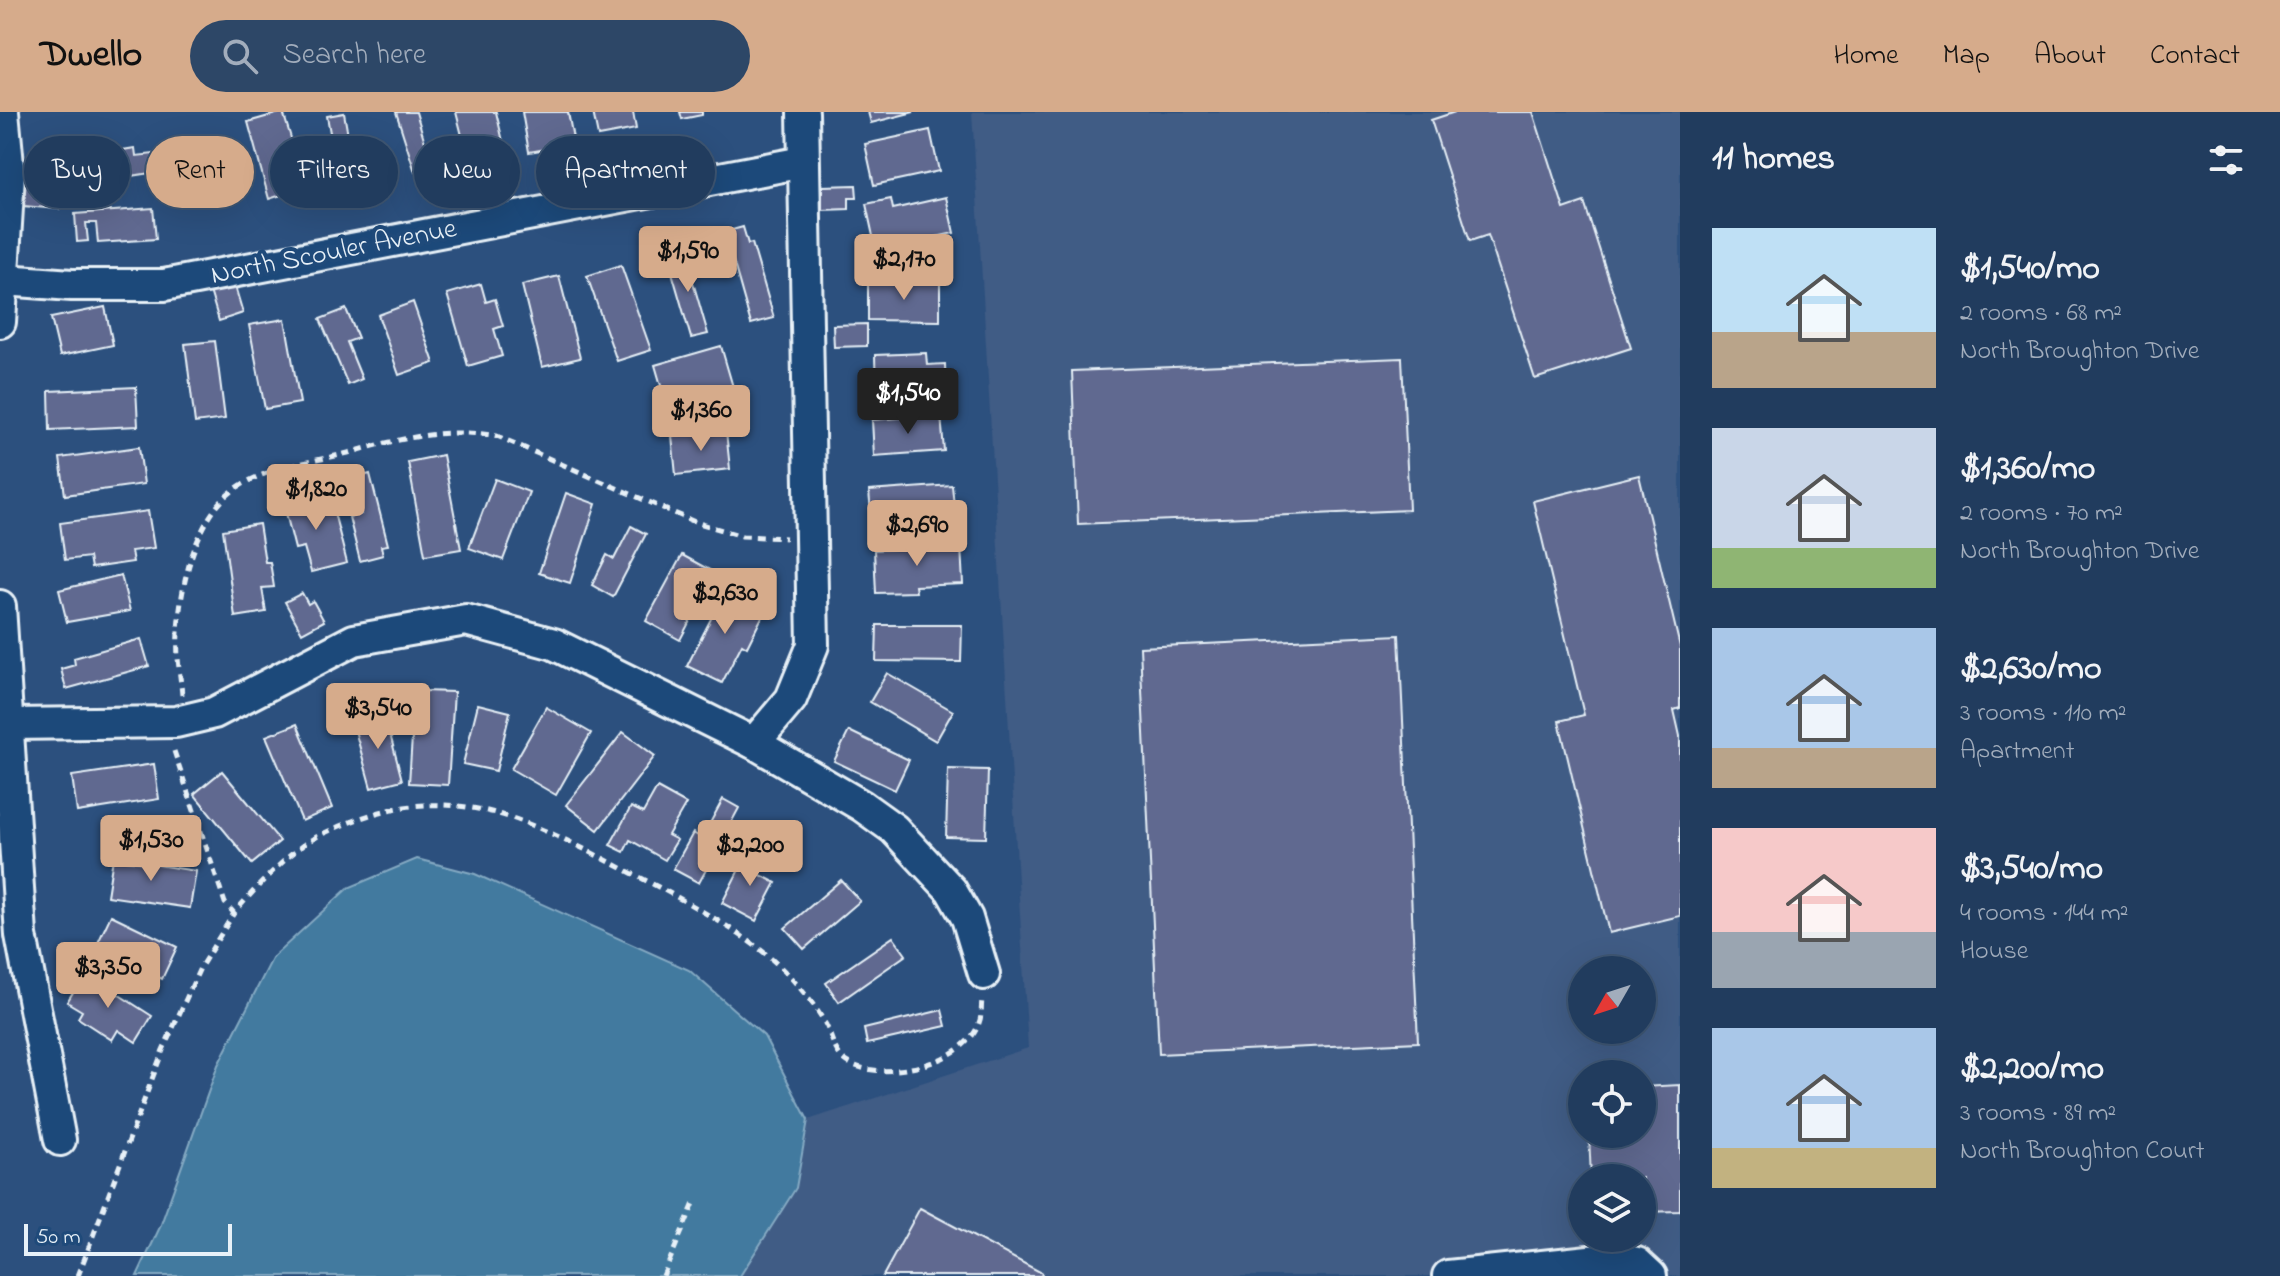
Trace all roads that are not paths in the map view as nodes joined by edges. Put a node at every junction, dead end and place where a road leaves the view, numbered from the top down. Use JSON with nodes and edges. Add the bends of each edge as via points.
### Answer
{"nodes":[{"id":1,"x":3,"y":112,"type":"edge"},
{"id":2,"x":803,"y":112,"type":"edge"},
{"id":3,"x":803,"y":162,"type":"junction"},
{"id":4,"x":4,"y":280,"type":"junction"},
{"id":5,"x":0,"y":322,"type":"edge"},
{"id":6,"x":0,"y":606,"type":"edge"},
{"id":7,"x":9,"y":724,"type":"junction"},
{"id":8,"x":754,"y":743,"type":"junction"},
{"id":9,"x":984,"y":974,"type":"road end"},
{"id":10,"x":60,"y":1140,"type":"dead end"},
{"id":11,"x":1448,"y":1276,"type":"edge"},
{"id":12,"x":1651,"y":1276,"type":"edge"}],
"edges":[{"from":1,"to":4,"type":"street","via":[[9,175]]},
{"from":2,"to":3,"type":"street"},
{"from":3,"to":4,"type":"street","name":"North Scouler Avenue","via":[[164,285]]},
{"from":3,"to":8,"type":"street","via":[[813,645],[791,699]]},
{"from":4,"to":5,"type":"street"},
{"from":6,"to":7,"type":"street"},
{"from":7,"to":8,"type":"street","via":[[176,722],[214,713],[354,640],[466,620],[554,644]]},
{"from":7,"to":10,"type":"street","via":[[21,935]]},
{"from":8,"to":9,"type":"street","via":[[894,829],[951,890],[967,918]]},
{"from":11,"to":12,"type":"street","via":[[1617,1258],[1637,1263]]}]}
